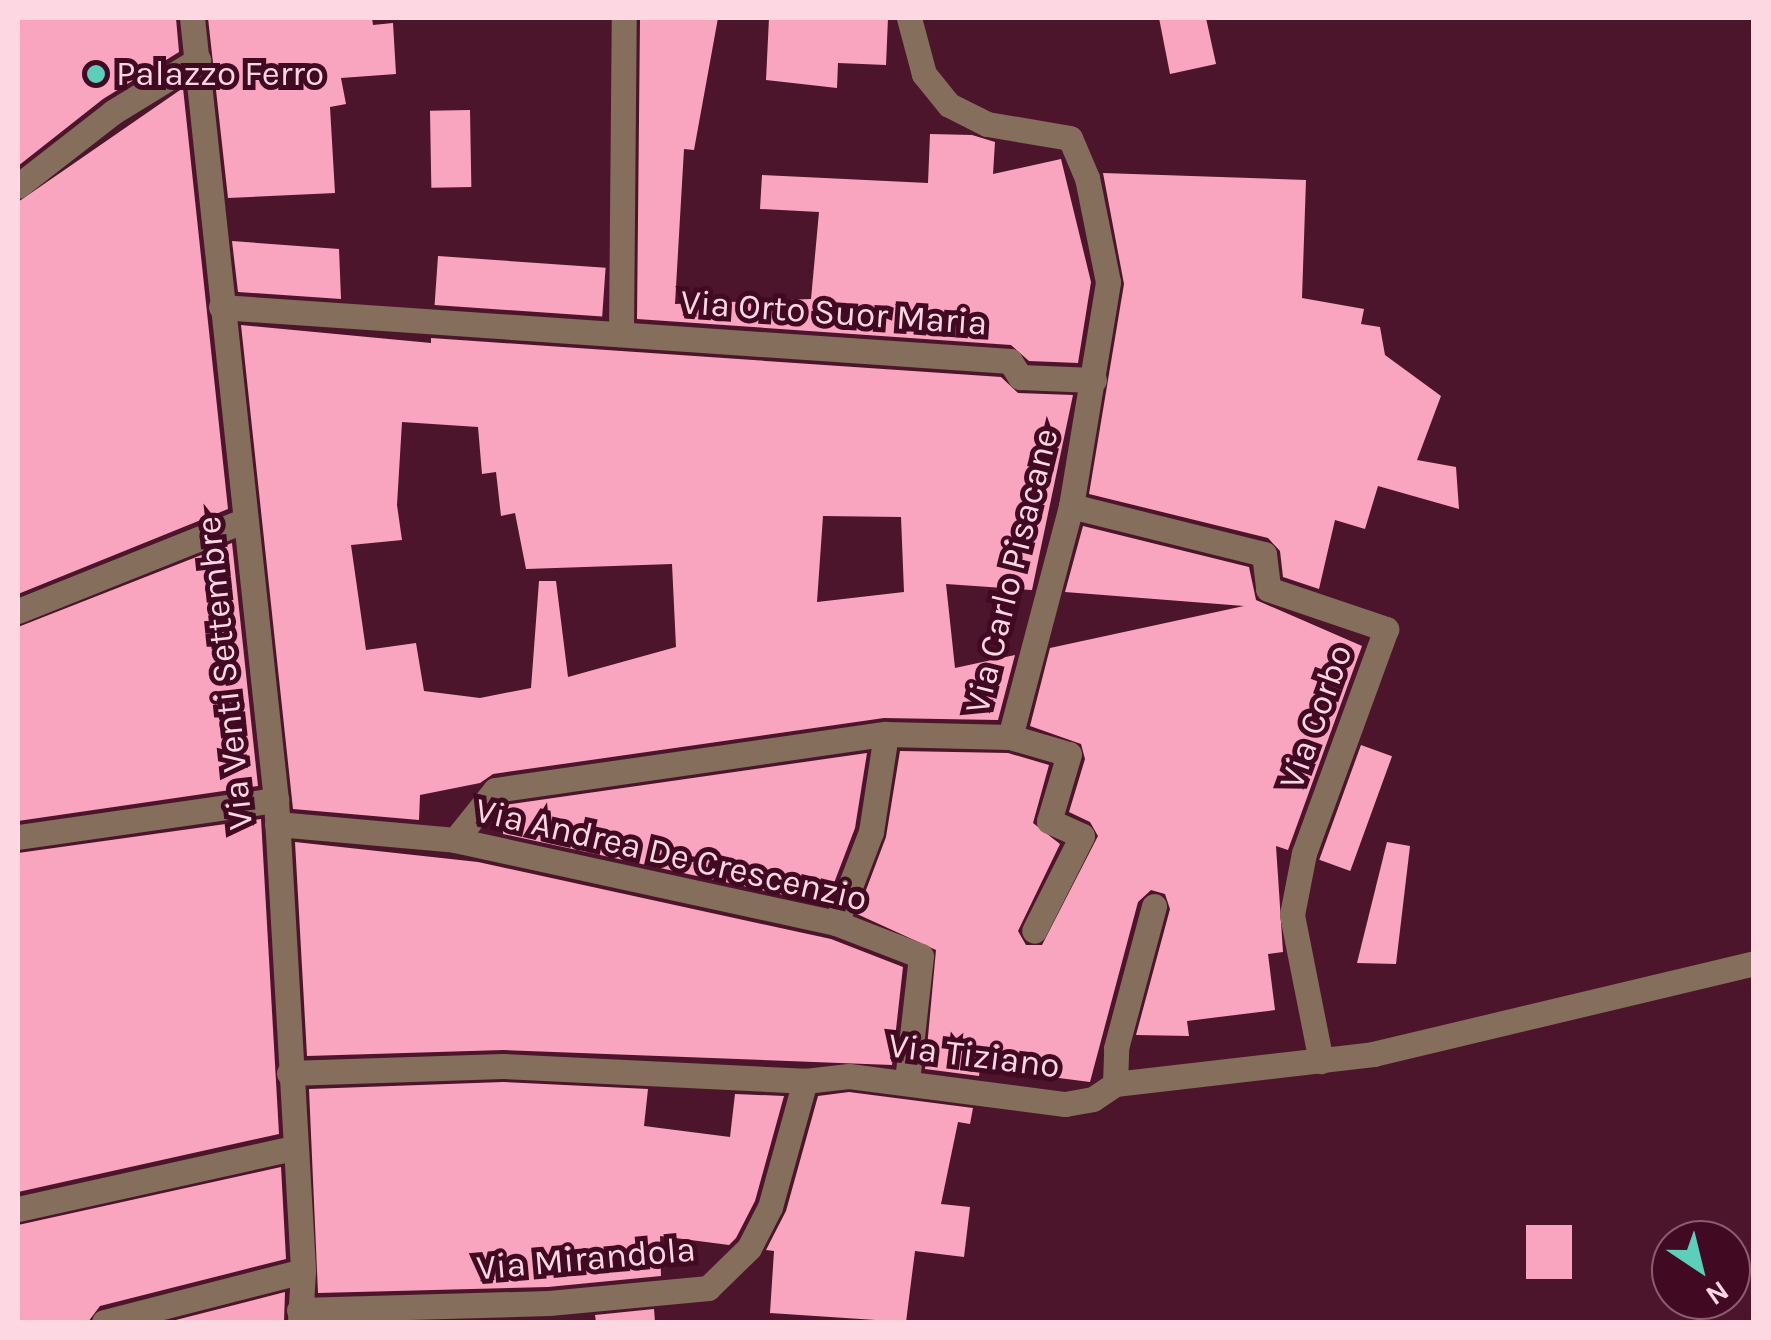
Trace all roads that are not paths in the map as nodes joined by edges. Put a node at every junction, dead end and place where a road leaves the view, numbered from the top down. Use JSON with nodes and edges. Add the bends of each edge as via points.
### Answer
{"nodes":[{"id":1,"x":192,"y":18,"type":"edge"},
{"id":2,"x":624,"y":18,"type":"edge"},
{"id":3,"x":908,"y":18,"type":"edge"},
{"id":4,"x":198,"y":60,"type":"junction"},
{"id":5,"x":18,"y":186,"type":"edge"},
{"id":6,"x":221,"y":306,"type":"junction"},
{"id":7,"x":621,"y":333,"type":"junction"},
{"id":8,"x":1094,"y":380,"type":"junction"},
{"id":9,"x":1071,"y":506,"type":"junction"},
{"id":10,"x":246,"y":520,"type":"junction"},
{"id":11,"x":18,"y":611,"type":"edge"},
{"id":12,"x":886,"y":734,"type":"junction"},
{"id":13,"x":1010,"y":736,"type":"junction"},
{"id":14,"x":276,"y":812,"type":"junction"},
{"id":15,"x":18,"y":837,"type":"edge"},
{"id":16,"x":455,"y":840,"type":"junction"},
{"id":17,"x":1154,"y":906,"type":"dead end"},
{"id":18,"x":836,"y":923,"type":"junction"},
{"id":19,"x":1034,"y":931,"type":"dead end"},
{"id":20,"x":1754,"y":962,"type":"edge"},
{"id":21,"x":1322,"y":1061,"type":"junction"},
{"id":22,"x":289,"y":1072,"type":"junction"},
{"id":23,"x":805,"y":1081,"type":"junction"},
{"id":24,"x":907,"y":1081,"type":"junction"},
{"id":25,"x":1115,"y":1084,"type":"junction"},
{"id":26,"x":292,"y":1148,"type":"junction"},
{"id":27,"x":18,"y":1209,"type":"edge"},
{"id":28,"x":303,"y":1271,"type":"junction"},
{"id":29,"x":299,"y":1316,"type":"edge"},
{"id":30,"x":116,"y":1321,"type":"edge"}],
"edges":[{"from":1,"to":4,"type":"street","name":"Via Venti Settembre"},
{"from":2,"to":7,"type":"street"},
{"from":3,"to":8,"type":"street","name":"Via Carlo Pisacane","via":[[924,74],[949,106],[987,124],[1070,138],[1087,178],[1108,282]]},
{"from":4,"to":5,"type":"street","via":[[113,112]]},
{"from":4,"to":6,"type":"street","name":"Via Venti Settembre"},
{"from":6,"to":7,"type":"street","name":"Via Orto Suor Maria"},
{"from":6,"to":10,"type":"street","name":"Via Venti Settembre"},
{"from":7,"to":8,"type":"street","name":"Via Orto Suor Maria","via":[[1010,360],[1020,377]]},
{"from":8,"to":9,"type":"street","name":"Via Carlo Pisacane"},
{"from":9,"to":13,"type":"street","name":"Via Carlo Pisacane"},
{"from":9,"to":21,"type":"street","name":"Via Corbo","via":[[1264,554],[1268,589],[1386,629],[1304,853],[1292,915]]},
{"from":10,"to":11,"type":"street"},
{"from":10,"to":14,"type":"street","name":"Via Venti Settembre"},
{"from":12,"to":13,"type":"street","name":"Via Carlo Pisacane"},
{"from":12,"to":16,"type":"street","name":"Via Carlo Pisacane","via":[[495,790]]},
{"from":12,"to":18,"type":"street","via":[[871,832]]},
{"from":13,"to":19,"type":"street","via":[[1069,754],[1049,821],[1082,836]]},
{"from":14,"to":15,"type":"street","name":"Via Andrea De Crescenzio"},
{"from":14,"to":16,"type":"street","name":"Via Andrea De Crescenzio"},
{"from":14,"to":22,"type":"street","name":"Via Venti Settembre"},
{"from":16,"to":18,"type":"street","name":"Via Andrea De Crescenzio"},
{"from":17,"to":25,"type":"street","via":[[1116,1048]]},
{"from":18,"to":24,"type":"street","name":"Via Andrea De Crescenzio","via":[[921,956]]},
{"from":20,"to":21,"type":"street","name":"Via Tiziano"},
{"from":21,"to":25,"type":"street","name":"Via Tiziano"},
{"from":22,"to":23,"type":"street","name":"Via Tiziano","via":[[503,1066]]},
{"from":22,"to":26,"type":"street","name":"Via Venti Settembre"},
{"from":23,"to":24,"type":"street","name":"Via Tiziano"},
{"from":23,"to":29,"type":"street","name":"Via Mirandola","via":[[770,1208],[749,1248],[708,1288]]},
{"from":24,"to":25,"type":"street","name":"Via Tiziano","via":[[1065,1104],[1093,1099]]},
{"from":26,"to":27,"type":"street"},
{"from":26,"to":28,"type":"street","name":"Via Venti Settembre"},
{"from":28,"to":29,"type":"street","name":"Via Venti Settembre"},
{"from":28,"to":30,"type":"street"}]}
